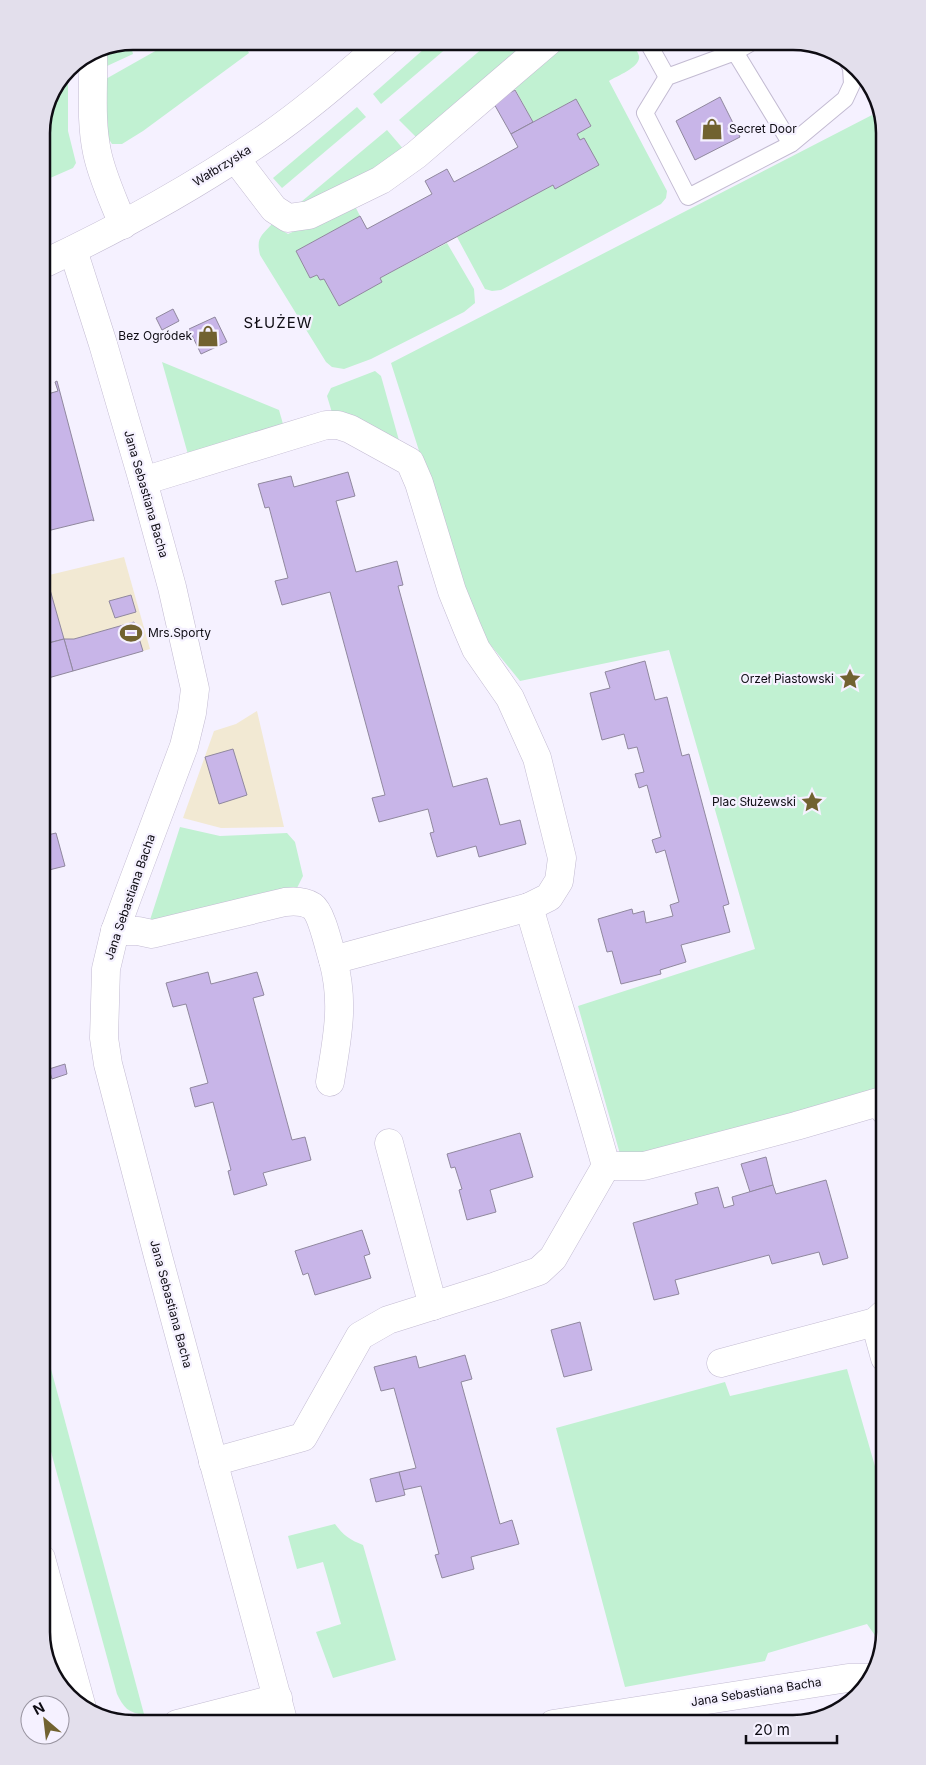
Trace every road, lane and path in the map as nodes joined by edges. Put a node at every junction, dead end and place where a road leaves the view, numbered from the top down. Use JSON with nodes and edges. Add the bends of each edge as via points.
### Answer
{"nodes":[{"id":1,"x":375,"y":50,"type":"edge"},
{"id":2,"x":538,"y":50,"type":"edge"},
{"id":3,"x":652,"y":50,"type":"edge"},
{"id":4,"x":739,"y":50,"type":"edge"},
{"id":5,"x":735,"y":52,"type":"junction"},
{"id":6,"x":93,"y":60,"type":"edge"},
{"id":7,"x":851,"y":73,"type":"edge"},
{"id":8,"x":667,"y":77,"type":"junction"},
{"id":9,"x":790,"y":144,"type":"junction"},
{"id":10,"x":235,"y":158,"type":"junction"},
{"id":11,"x":123,"y":225,"type":"junction"},
{"id":12,"x":73,"y":250,"type":"junction"},
{"id":13,"x":50,"y":261,"type":"edge"},
{"id":14,"x":143,"y":480,"type":"junction"},
{"id":15,"x":529,"y":907,"type":"junction"},
{"id":16,"x":115,"y":931,"type":"junction"},
{"id":17,"x":333,"y":960,"type":"junction"},
{"id":18,"x":330,"y":1082,"type":"dead end"},
{"id":19,"x":876,"y":1103,"type":"edge"},
{"id":20,"x":388,"y":1143,"type":"dead end"},
{"id":21,"x":606,"y":1166,"type":"junction"},
{"id":22,"x":433,"y":1306,"type":"junction"},
{"id":23,"x":876,"y":1318,"type":"edge"},
{"id":24,"x":721,"y":1363,"type":"dead end"},
{"id":25,"x":213,"y":1462,"type":"junction"},
{"id":26,"x":50,"y":1591,"type":"edge"},
{"id":27,"x":862,"y":1678,"type":"edge"},
{"id":28,"x":79,"y":1695,"type":"edge"},
{"id":29,"x":278,"y":1698,"type":"junction"},
{"id":30,"x":222,"y":1715,"type":"edge"},
{"id":31,"x":282,"y":1715,"type":"edge"},
{"id":32,"x":611,"y":1715,"type":"edge"}],
"edges":[{"from":1,"to":10,"type":"street","name":"Wałbrzyska","via":[[304,110]]},
{"from":2,"to":10,"type":"street","via":[[409,160],[381,180],[309,215],[288,218],[274,209]]},
{"from":3,"to":8,"type":"lane"},
{"from":4,"to":5,"type":"lane"},
{"from":5,"to":8,"type":"lane"},
{"from":5,"to":9,"type":"lane"},
{"from":6,"to":11,"type":"street","via":[[95,144]]},
{"from":7,"to":9,"type":"lane","via":[[852,84],[846,99]]},
{"from":8,"to":9,"type":"lane","via":[[644,113],[688,197]]},
{"from":10,"to":11,"type":"street","name":"Wałbrzyska"},
{"from":11,"to":12,"type":"street","name":"Wałbrzyska"},
{"from":12,"to":13,"type":"street","name":"Wałbrzyska"},
{"from":12,"to":14,"type":"street","name":"Jana Sebastiana Bacha"},
{"from":14,"to":15,"type":"street","via":[[338,425],[410,462],[452,591],[476,649],[510,698],[537,758],[562,858],[560,881],[549,897]]},
{"from":14,"to":16,"type":"street","name":"Jana Sebastiana Bacha","via":[[195,689],[184,746]]},
{"from":15,"to":17,"type":"street"},
{"from":15,"to":21,"type":"street"},
{"from":16,"to":17,"type":"street","via":[[160,933],[296,901],[311,906],[318,913]]},
{"from":16,"to":25,"type":"street","name":"Jana Sebastiana Bacha","via":[[106,969],[104,1038],[108,1064]]},
{"from":17,"to":18,"type":"street","via":[[339,981],[340,1016]]},
{"from":19,"to":21,"type":"street","via":[[644,1166]]},
{"from":20,"to":22,"type":"street"},
{"from":21,"to":22,"type":"street","via":[[553,1258],[538,1271]]},
{"from":22,"to":25,"type":"street","via":[[388,1320],[360,1336],[303,1437]]},
{"from":23,"to":24,"type":"street"},
{"from":25,"to":29,"type":"street","name":"Jana Sebastiana Bacha"},
{"from":26,"to":28,"type":"street"},
{"from":27,"to":32,"type":"street","name":"Jana Sebastiana Bacha"},
{"from":29,"to":30,"type":"street"},
{"from":29,"to":31,"type":"street","name":"Jana Sebastiana Bacha"}]}
